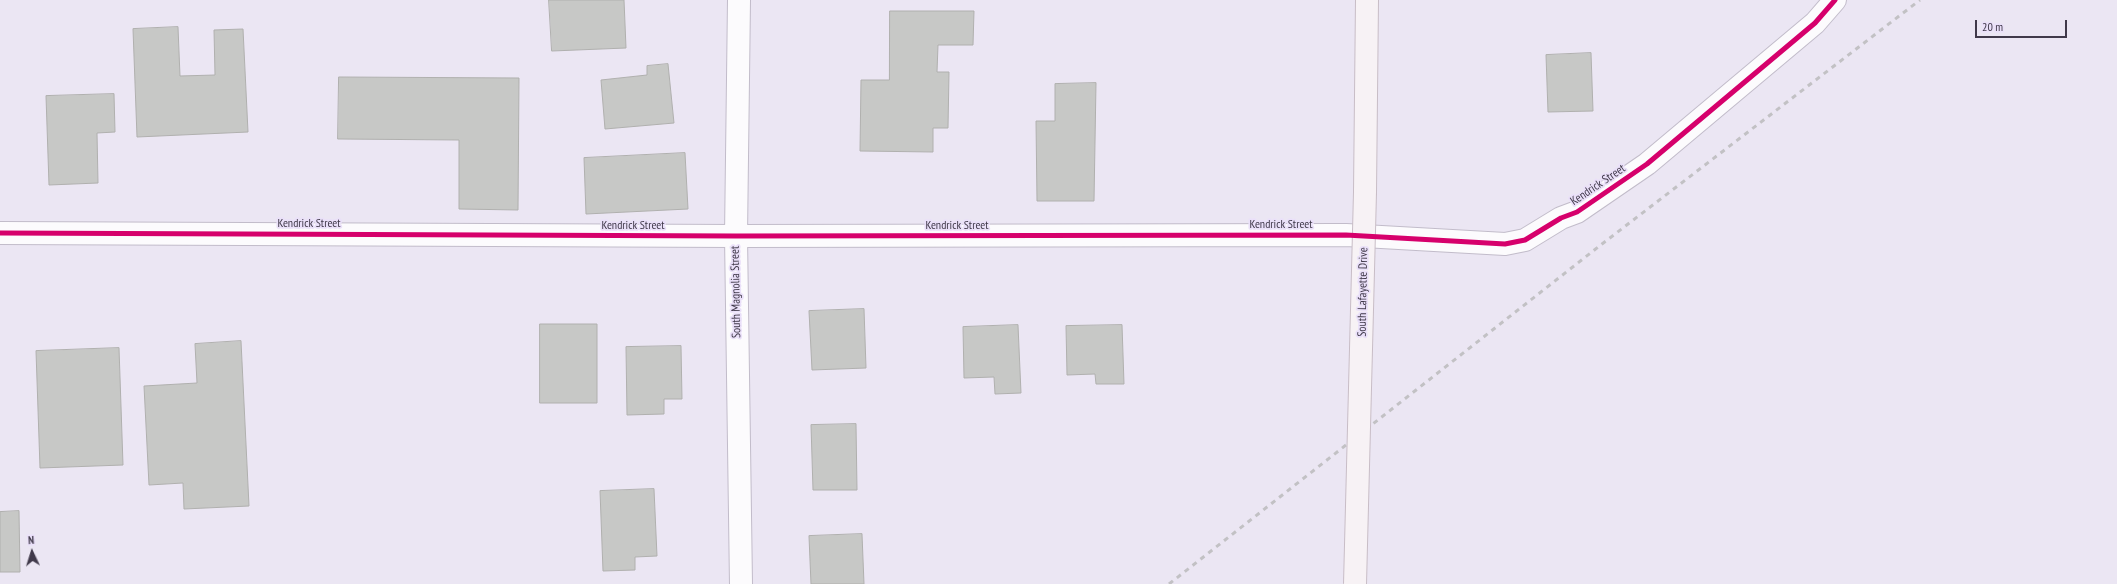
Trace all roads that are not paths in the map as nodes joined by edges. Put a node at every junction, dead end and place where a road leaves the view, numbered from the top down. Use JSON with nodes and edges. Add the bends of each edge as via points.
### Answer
{"nodes":[{"id":1,"x":739,"y":0,"type":"edge"},
{"id":2,"x":1367,"y":0,"type":"edge"},
{"id":3,"x":1834,"y":2,"type":"edge"},
{"id":4,"x":0,"y":233,"type":"edge"},
{"id":5,"x":736,"y":236,"type":"junction"},
{"id":6,"x":740,"y":584,"type":"edge"},
{"id":7,"x":1355,"y":584,"type":"edge"}],
"edges":[{"from":1,"to":5,"type":"street","name":"South Magnolia Street"},
{"from":2,"to":7,"type":"main road","name":"South Lafayette Drive","bridge":true},
{"from":3,"to":5,"type":"street","name":"Kendrick Street","via":[[1815,23],[1647,164],[1577,212],[1561,218],[1525,240],[1505,244],[1346,235]]},
{"from":4,"to":5,"type":"street","name":"Kendrick Street"},
{"from":5,"to":6,"type":"street","name":"South Magnolia Street"}]}
